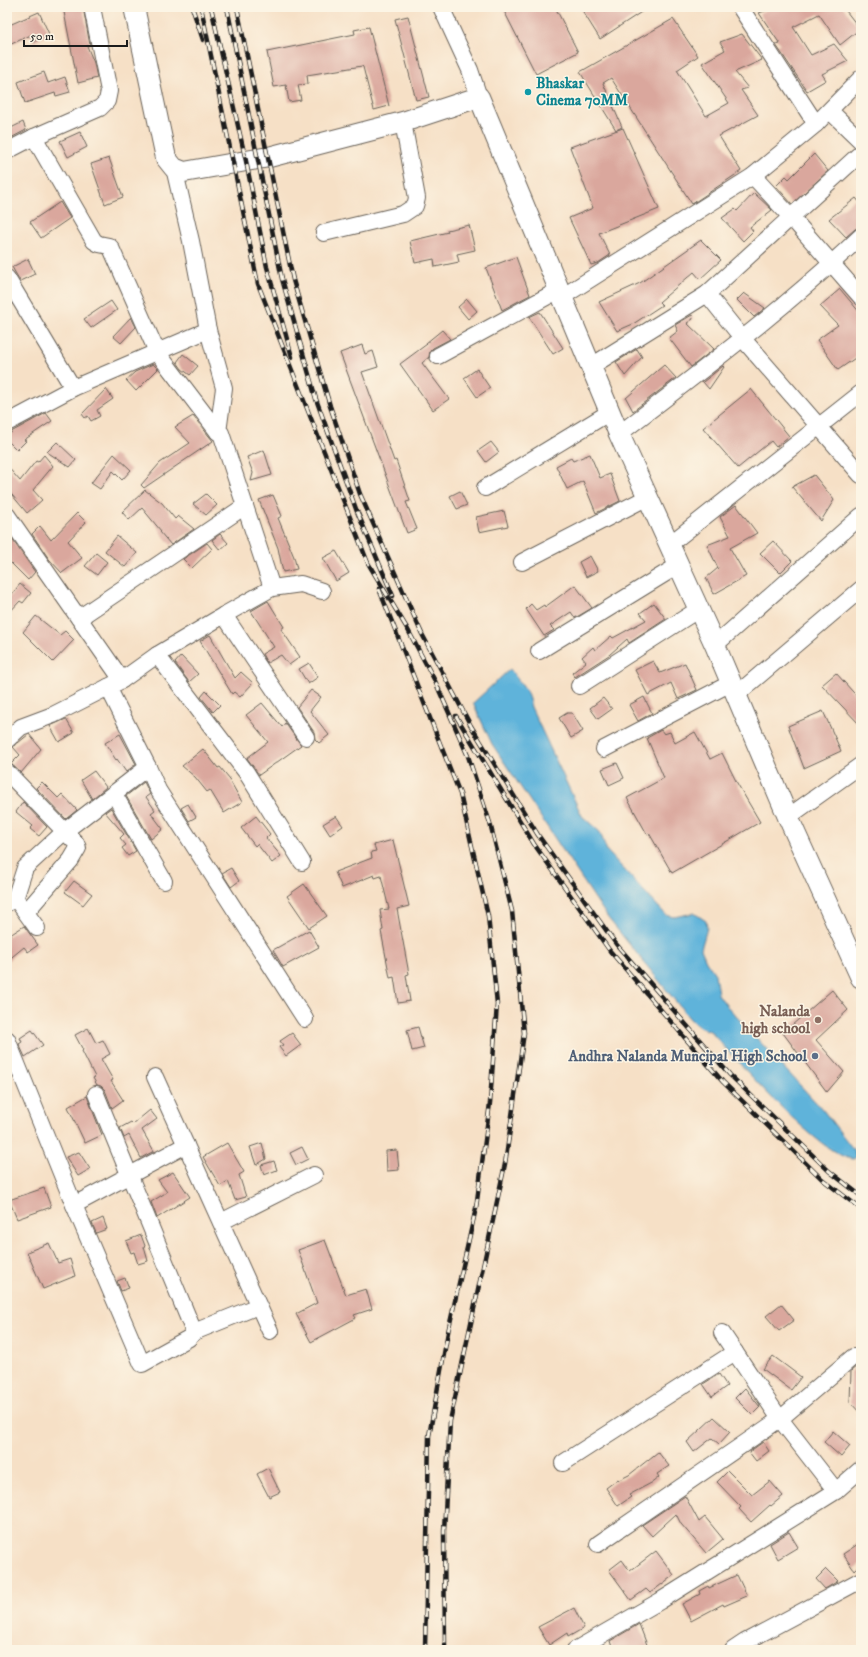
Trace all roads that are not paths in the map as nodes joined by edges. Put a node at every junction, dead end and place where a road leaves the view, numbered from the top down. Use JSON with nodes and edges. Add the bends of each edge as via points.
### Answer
{"nodes":[{"id":1,"x":92,"y":7,"type":"edge"},
{"id":2,"x":134,"y":7,"type":"edge"},
{"id":3,"x":441,"y":7,"type":"edge"},
{"id":4,"x":740,"y":7,"type":"edge"},
{"id":5,"x":861,"y":78,"type":"edge"},
{"id":6,"x":479,"y":97,"type":"junction"},
{"id":7,"x":830,"y":111,"type":"junction"},
{"id":8,"x":403,"y":122,"type":"junction"},
{"id":9,"x":816,"y":124,"type":"junction"},
{"id":10,"x":34,"y":137,"type":"junction"},
{"id":11,"x":861,"y":141,"type":"edge"},
{"id":12,"x":7,"y":151,"type":"edge"},
{"id":13,"x":861,"y":154,"type":"edge"},
{"id":14,"x":174,"y":168,"type":"junction"},
{"id":15,"x":753,"y":176,"type":"junction"},
{"id":16,"x":791,"y":217,"type":"junction"},
{"id":17,"x":324,"y":233,"type":"dead end"},
{"id":18,"x":861,"y":236,"type":"edge"},
{"id":19,"x":832,"y":264,"type":"junction"},
{"id":20,"x":7,"y":278,"type":"edge"},
{"id":21,"x":560,"y":293,"type":"junction"},
{"id":22,"x":707,"y":294,"type":"junction"},
{"id":23,"x":861,"y":297,"type":"edge"},
{"id":24,"x":208,"y":330,"type":"junction"},
{"id":25,"x":743,"y":339,"type":"junction"},
{"id":26,"x":157,"y":352,"type":"junction"},
{"id":27,"x":438,"y":356,"type":"dead end"},
{"id":28,"x":590,"y":367,"type":"junction"},
{"id":29,"x":73,"y":388,"type":"junction"},
{"id":30,"x":861,"y":393,"type":"edge"},
{"id":31,"x":610,"y":412,"type":"junction"},
{"id":32,"x":7,"y":423,"type":"edge"},
{"id":33,"x":820,"y":427,"type":"junction"},
{"id":34,"x":218,"y":432,"type":"junction"},
{"id":35,"x":619,"y":434,"type":"junction"},
{"id":36,"x":861,"y":475,"type":"edge"},
{"id":37,"x":485,"y":488,"type":"dead end"},
{"id":38,"x":648,"y":497,"type":"junction"},
{"id":39,"x":245,"y":506,"type":"junction"},
{"id":40,"x":7,"y":516,"type":"edge"},
{"id":41,"x":861,"y":516,"type":"edge"},
{"id":42,"x":670,"y":544,"type":"junction"},
{"id":43,"x":522,"y":562,"type":"dead end"},
{"id":44,"x":679,"y":565,"type":"junction"},
{"id":45,"x":272,"y":588,"type":"junction"},
{"id":46,"x":861,"y":589,"type":"edge"},
{"id":47,"x":322,"y":590,"type":"dead end"},
{"id":48,"x":699,"y":610,"type":"junction"},
{"id":49,"x":224,"y":615,"type":"junction"},
{"id":50,"x":79,"y":618,"type":"junction"},
{"id":51,"x":715,"y":645,"type":"junction"},
{"id":52,"x":539,"y":651,"type":"dead end"},
{"id":53,"x":157,"y":655,"type":"junction"},
{"id":54,"x":115,"y":683,"type":"junction"},
{"id":55,"x":579,"y":686,"type":"dead end"},
{"id":56,"x":734,"y":689,"type":"junction"},
{"id":57,"x":306,"y":737,"type":"dead end"},
{"id":58,"x":7,"y":740,"type":"edge"},
{"id":59,"x":604,"y":749,"type":"dead end"},
{"id":60,"x":861,"y":765,"type":"edge"},
{"id":61,"x":148,"y":767,"type":"junction"},
{"id":62,"x":7,"y":772,"type":"edge"},
{"id":63,"x":114,"y":794,"type":"junction"},
{"id":64,"x":788,"y":817,"type":"junction"},
{"id":65,"x":65,"y":831,"type":"junction"},
{"id":66,"x":302,"y":862,"type":"dead end"},
{"id":67,"x":164,"y":882,"type":"dead end"},
{"id":68,"x":10,"y":897,"type":"edge"},
{"id":69,"x":26,"y":912,"type":"junction"},
{"id":70,"x":37,"y":928,"type":"dead end"},
{"id":71,"x":861,"y":978,"type":"edge"},
{"id":72,"x":306,"y":1019,"type":"dead end"},
{"id":73,"x":8,"y":1045,"type":"edge"},
{"id":74,"x":155,"y":1077,"type":"dead end"},
{"id":75,"x":96,"y":1094,"type":"dead end"},
{"id":76,"x":186,"y":1145,"type":"junction"},
{"id":77,"x":314,"y":1174,"type":"dead end"},
{"id":78,"x":130,"y":1176,"type":"junction"},
{"id":79,"x":74,"y":1205,"type":"junction"},
{"id":80,"x":221,"y":1222,"type":"junction"},
{"id":81,"x":258,"y":1306,"type":"junction"},
{"id":82,"x":270,"y":1331,"type":"dead end"},
{"id":83,"x":194,"y":1332,"type":"junction"},
{"id":84,"x":722,"y":1333,"type":"dead end"},
{"id":85,"x":735,"y":1352,"type":"junction"},
{"id":86,"x":853,"y":1357,"type":"dead end"},
{"id":87,"x":780,"y":1419,"type":"junction"},
{"id":88,"x":563,"y":1462,"type":"dead end"},
{"id":89,"x":861,"y":1469,"type":"edge"},
{"id":90,"x":836,"y":1491,"type":"junction"},
{"id":91,"x":598,"y":1544,"type":"dead end"},
{"id":92,"x":861,"y":1580,"type":"edge"},
{"id":93,"x":575,"y":1650,"type":"edge"},
{"id":94,"x":733,"y":1650,"type":"edge"}],
"edges":[{"from":1,"to":10,"type":"street","via":[[109,91],[107,101],[100,108]]},
{"from":2,"to":14,"type":"street","via":[[166,158]]},
{"from":3,"to":6,"type":"street","via":[[470,70]]},
{"from":4,"to":9,"type":"street"},
{"from":5,"to":7,"type":"street"},
{"from":6,"to":8,"type":"street"},
{"from":6,"to":21,"type":"street"},
{"from":7,"to":9,"type":"street"},
{"from":7,"to":11,"type":"street"},
{"from":8,"to":14,"type":"street","via":[[269,157],[184,172]]},
{"from":8,"to":17,"type":"street","via":[[417,198],[415,206],[403,214]]},
{"from":9,"to":15,"type":"street"},
{"from":10,"to":12,"type":"street"},
{"from":10,"to":26,"type":"street","via":[[94,240],[111,248]]},
{"from":13,"to":16,"type":"street"},
{"from":14,"to":24,"type":"street"},
{"from":15,"to":16,"type":"street"},
{"from":15,"to":21,"type":"street"},
{"from":16,"to":19,"type":"street"},
{"from":16,"to":22,"type":"street"},
{"from":18,"to":19,"type":"street"},
{"from":19,"to":23,"type":"street"},
{"from":19,"to":25,"type":"street"},
{"from":20,"to":29,"type":"street"},
{"from":21,"to":27,"type":"street"},
{"from":21,"to":28,"type":"street"},
{"from":22,"to":25,"type":"street"},
{"from":22,"to":28,"type":"street"},
{"from":24,"to":26,"type":"street"},
{"from":24,"to":34,"type":"street","via":[[224,388]]},
{"from":25,"to":33,"type":"street"},
{"from":25,"to":35,"type":"street"},
{"from":26,"to":29,"type":"street"},
{"from":26,"to":34,"type":"street"},
{"from":28,"to":31,"type":"street"},
{"from":29,"to":32,"type":"street"},
{"from":30,"to":33,"type":"street"},
{"from":31,"to":35,"type":"street"},
{"from":31,"to":37,"type":"street"},
{"from":33,"to":36,"type":"street"},
{"from":33,"to":42,"type":"street"},
{"from":34,"to":39,"type":"street","via":[[221,434]]},
{"from":35,"to":38,"type":"street"},
{"from":38,"to":42,"type":"street"},
{"from":38,"to":43,"type":"street"},
{"from":39,"to":45,"type":"street"},
{"from":39,"to":50,"type":"street"},
{"from":40,"to":50,"type":"street"},
{"from":41,"to":51,"type":"street"},
{"from":42,"to":44,"type":"street"},
{"from":44,"to":48,"type":"street"},
{"from":44,"to":52,"type":"street"},
{"from":45,"to":47,"type":"street","via":[[301,584]]},
{"from":45,"to":49,"type":"street"},
{"from":46,"to":56,"type":"street"},
{"from":48,"to":51,"type":"street"},
{"from":48,"to":55,"type":"street"},
{"from":49,"to":53,"type":"street"},
{"from":49,"to":57,"type":"street"},
{"from":50,"to":54,"type":"street"},
{"from":51,"to":56,"type":"street"},
{"from":53,"to":54,"type":"street"},
{"from":53,"to":66,"type":"street","via":[[246,772]]},
{"from":54,"to":58,"type":"street","via":[[53,715],[21,727]]},
{"from":54,"to":61,"type":"street"},
{"from":56,"to":59,"type":"street"},
{"from":56,"to":64,"type":"street"},
{"from":60,"to":64,"type":"street"},
{"from":61,"to":63,"type":"street"},
{"from":61,"to":72,"type":"street","via":[[158,790]]},
{"from":62,"to":65,"type":"street"},
{"from":63,"to":65,"type":"street"},
{"from":63,"to":67,"type":"street"},
{"from":64,"to":71,"type":"street"},
{"from":65,"to":68,"type":"street","via":[[25,868]]},
{"from":65,"to":69,"type":"street","via":[[78,848],[71,860]]},
{"from":68,"to":69,"type":"street"},
{"from":69,"to":70,"type":"street"},
{"from":73,"to":79,"type":"street"},
{"from":74,"to":76,"type":"street"},
{"from":75,"to":78,"type":"street"},
{"from":76,"to":78,"type":"street"},
{"from":76,"to":80,"type":"street"},
{"from":77,"to":80,"type":"street"},
{"from":78,"to":79,"type":"street"},
{"from":78,"to":83,"type":"street"},
{"from":79,"to":83,"type":"street","via":[[142,1364],[189,1338]]},
{"from":80,"to":81,"type":"street"},
{"from":81,"to":82,"type":"street"},
{"from":81,"to":83,"type":"street"},
{"from":84,"to":85,"type":"street"},
{"from":85,"to":87,"type":"street"},
{"from":85,"to":88,"type":"street"},
{"from":86,"to":87,"type":"street"},
{"from":87,"to":90,"type":"street"},
{"from":87,"to":91,"type":"street"},
{"from":89,"to":90,"type":"street"},
{"from":90,"to":93,"type":"street","via":[[660,1602]]},
{"from":92,"to":94,"type":"street"}]}
